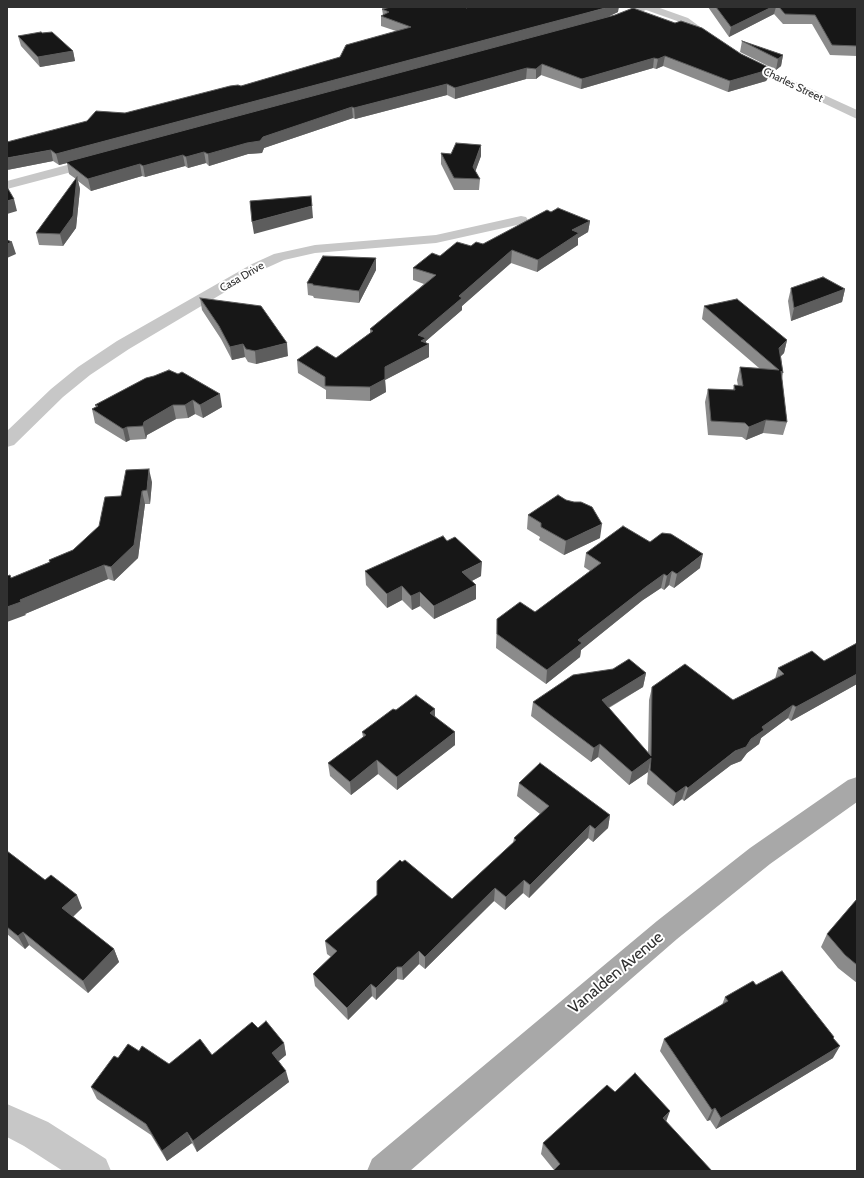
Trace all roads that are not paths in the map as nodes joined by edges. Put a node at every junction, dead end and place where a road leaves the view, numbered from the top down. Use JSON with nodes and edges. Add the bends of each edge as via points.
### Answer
{"nodes":[{"id":1,"x":646,"y":7,"type":"edge"},
{"id":2,"x":596,"y":24,"type":"edge"},
{"id":3,"x":723,"y":46,"type":"edge"},
{"id":4,"x":735,"y":55,"type":"edge"},
{"id":5,"x":857,"y":115,"type":"edge"},
{"id":6,"x":111,"y":157,"type":"edge"},
{"id":7,"x":7,"y":185,"type":"edge"},
{"id":8,"x":521,"y":220,"type":"dead end"},
{"id":9,"x":7,"y":440,"type":"edge"},
{"id":10,"x":857,"y":788,"type":"edge"},
{"id":11,"x":7,"y":1120,"type":"edge"},
{"id":12,"x":94,"y":1171,"type":"edge"},
{"id":13,"x":384,"y":1171,"type":"edge"}],
"edges":[{"from":1,"to":2,"type":"street"},
{"from":1,"to":3,"type":"street","via":[[684,20]]},
{"from":4,"to":5,"type":"street","name":"Charles Street"},
{"from":6,"to":7,"type":"street"},
{"from":8,"to":9,"type":"street","name":"Casa Drive","via":[[436,239],[315,249],[279,257],[257,267],[120,347],[84,371]]},
{"from":10,"to":13,"type":"main road","name":"Vanalden Avenue","via":[[760,856],[667,930]]},
{"from":11,"to":12,"type":"street","via":[[36,1134]]}]}
